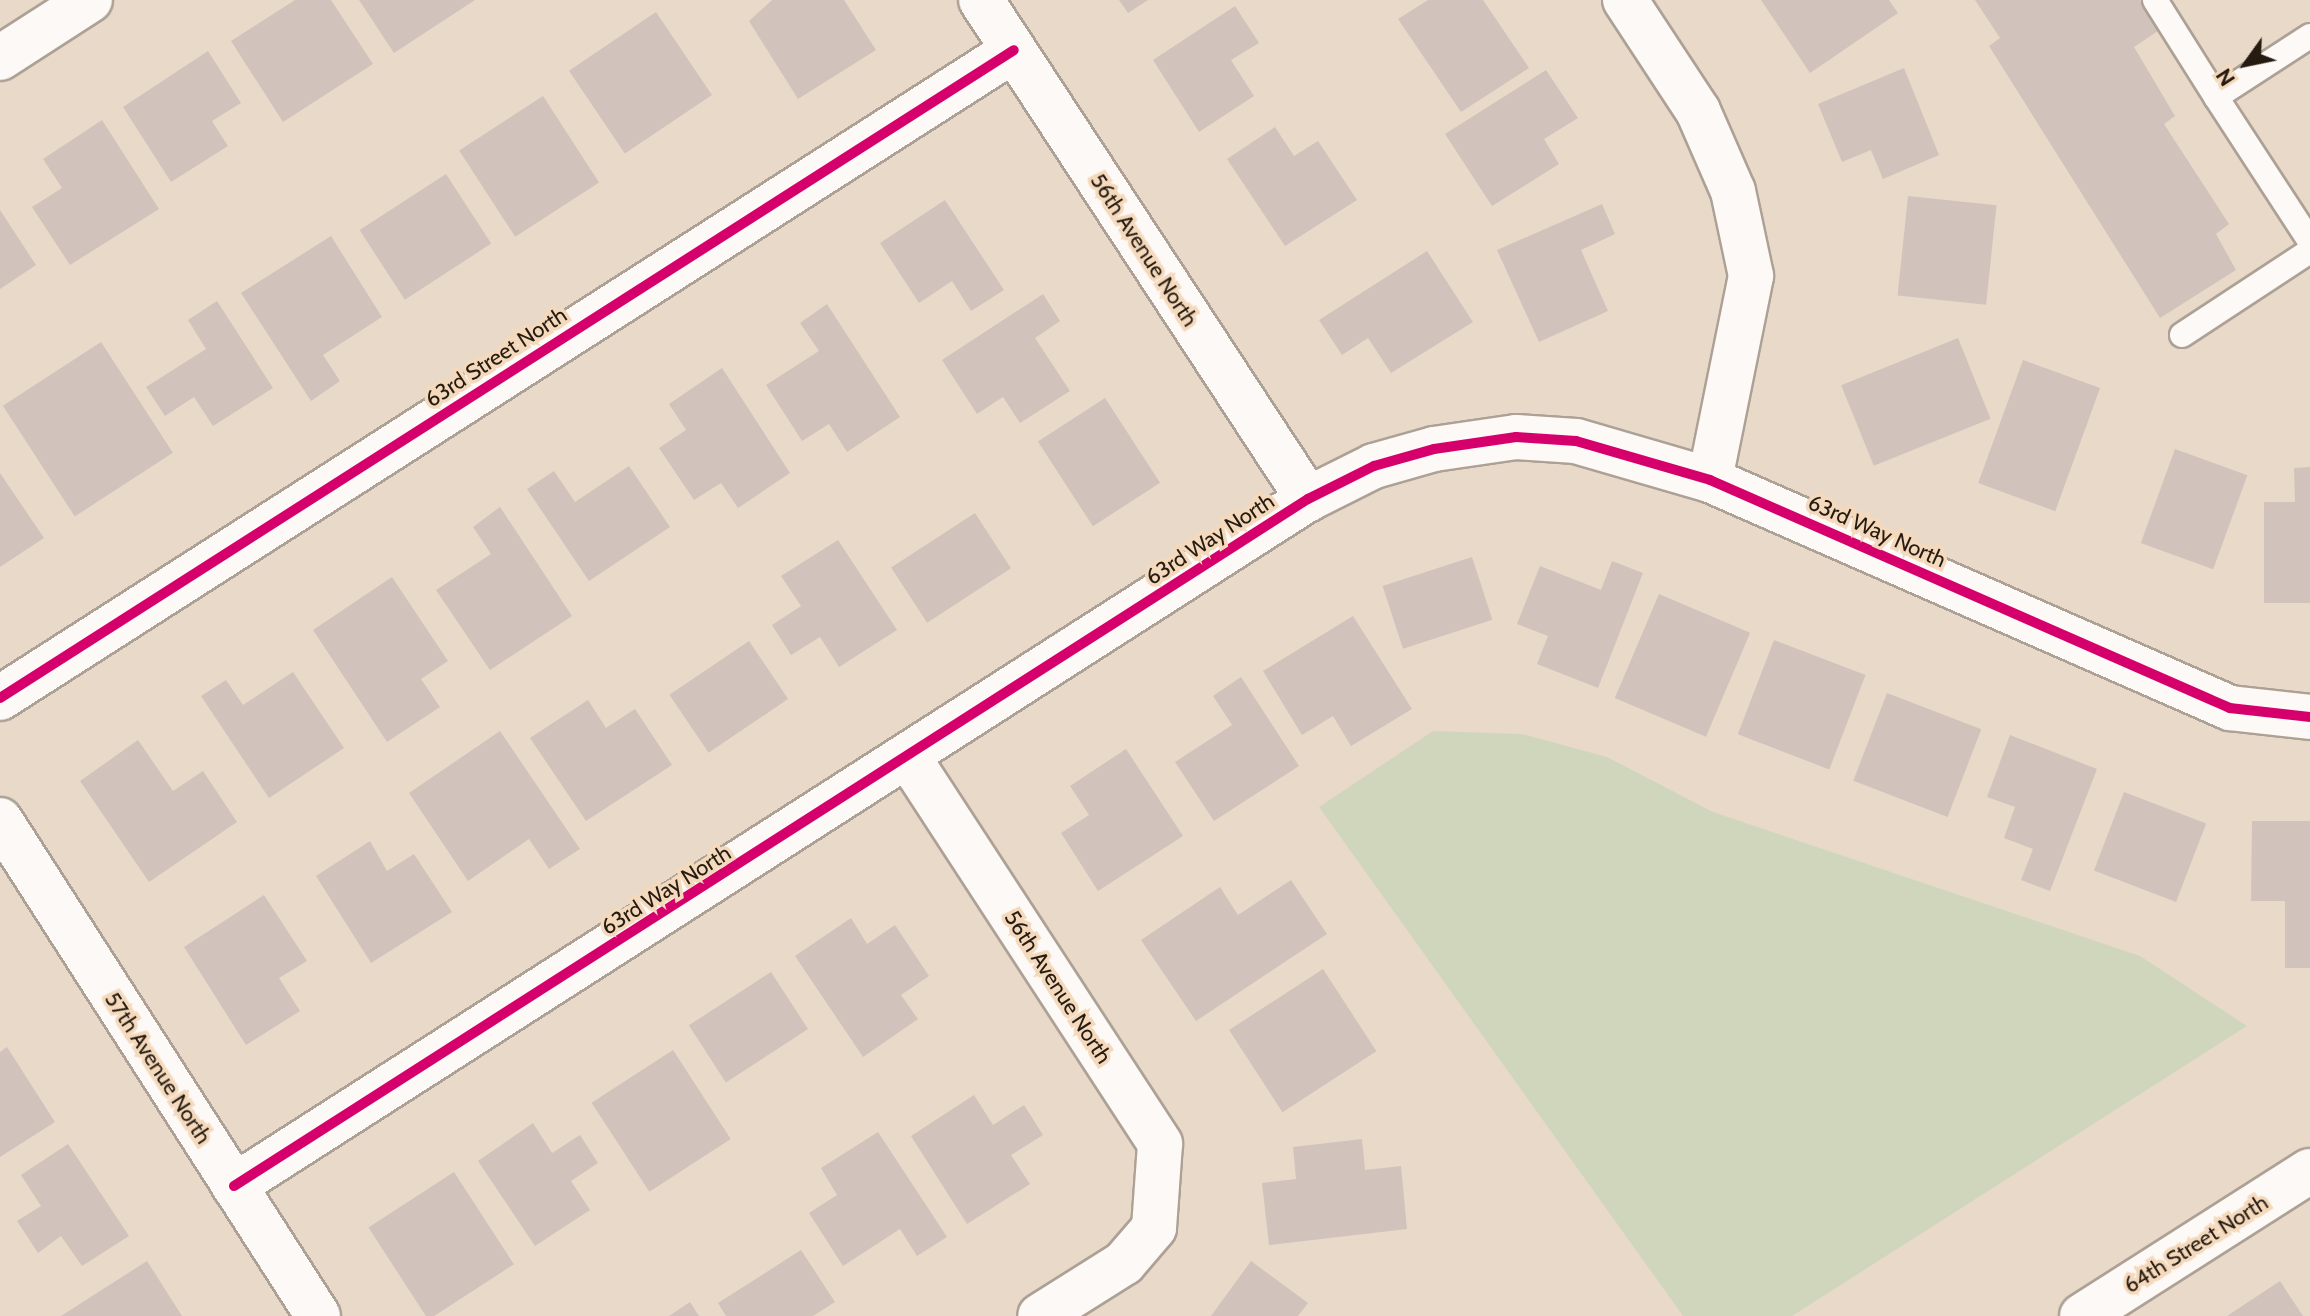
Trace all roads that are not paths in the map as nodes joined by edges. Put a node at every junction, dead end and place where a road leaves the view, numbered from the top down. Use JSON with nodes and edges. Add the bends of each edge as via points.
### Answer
{"nodes":[{"id":1,"x":90,"y":0,"type":"edge"},
{"id":2,"x":981,"y":0,"type":"edge"},
{"id":3,"x":1625,"y":0,"type":"edge"},
{"id":4,"x":2155,"y":0,"type":"edge"},
{"id":5,"x":2310,"y":36,"type":"edge"},
{"id":6,"x":1014,"y":50,"type":"junction"},
{"id":7,"x":0,"y":58,"type":"edge"},
{"id":8,"x":2216,"y":97,"type":"junction"},
{"id":9,"x":2310,"y":241,"type":"edge"},
{"id":10,"x":2310,"y":251,"type":"edge"},
{"id":11,"x":2182,"y":335,"type":"dead end"},
{"id":12,"x":1710,"y":480,"type":"junction"},
{"id":13,"x":1308,"y":499,"type":"junction"},
{"id":14,"x":0,"y":698,"type":"edge"},
{"id":15,"x":2310,"y":717,"type":"edge"},
{"id":16,"x":910,"y":760,"type":"junction"},
{"id":17,"x":0,"y":820,"type":"edge"},
{"id":18,"x":2310,"y":1171,"type":"edge"},
{"id":19,"x":234,"y":1186,"type":"junction"},
{"id":20,"x":318,"y":1316,"type":"edge"},
{"id":21,"x":1040,"y":1316,"type":"edge"},
{"id":22,"x":2082,"y":1316,"type":"edge"}],
"edges":[{"from":1,"to":7,"type":"street"},
{"from":2,"to":6,"type":"street","name":"56th Avenue North"},
{"from":3,"to":12,"type":"street","via":[[1698,111],[1733,191],[1751,276]]},
{"from":4,"to":8,"type":"lane"},
{"from":5,"to":8,"type":"lane"},
{"from":6,"to":13,"type":"street","name":"56th Avenue North"},
{"from":6,"to":14,"type":"street","name":"63rd Street North"},
{"from":8,"to":9,"type":"lane"},
{"from":10,"to":11,"type":"lane"},
{"from":12,"to":13,"type":"street","name":"63rd Way North","via":[[1576,441],[1516,437],[1374,466]]},
{"from":12,"to":15,"type":"street","name":"63rd Way North","via":[[2230,708]]},
{"from":13,"to":16,"type":"street","name":"63rd Way North"},
{"from":16,"to":19,"type":"street","name":"63rd Way North"},
{"from":16,"to":21,"type":"street","name":"56th Avenue North","via":[[1160,1144],[1154,1228],[1124,1263]]},
{"from":17,"to":19,"type":"street","name":"57th Avenue North"},
{"from":18,"to":22,"type":"street","name":"64th Street North"},
{"from":19,"to":20,"type":"street","name":"57th Avenue North"}]}
